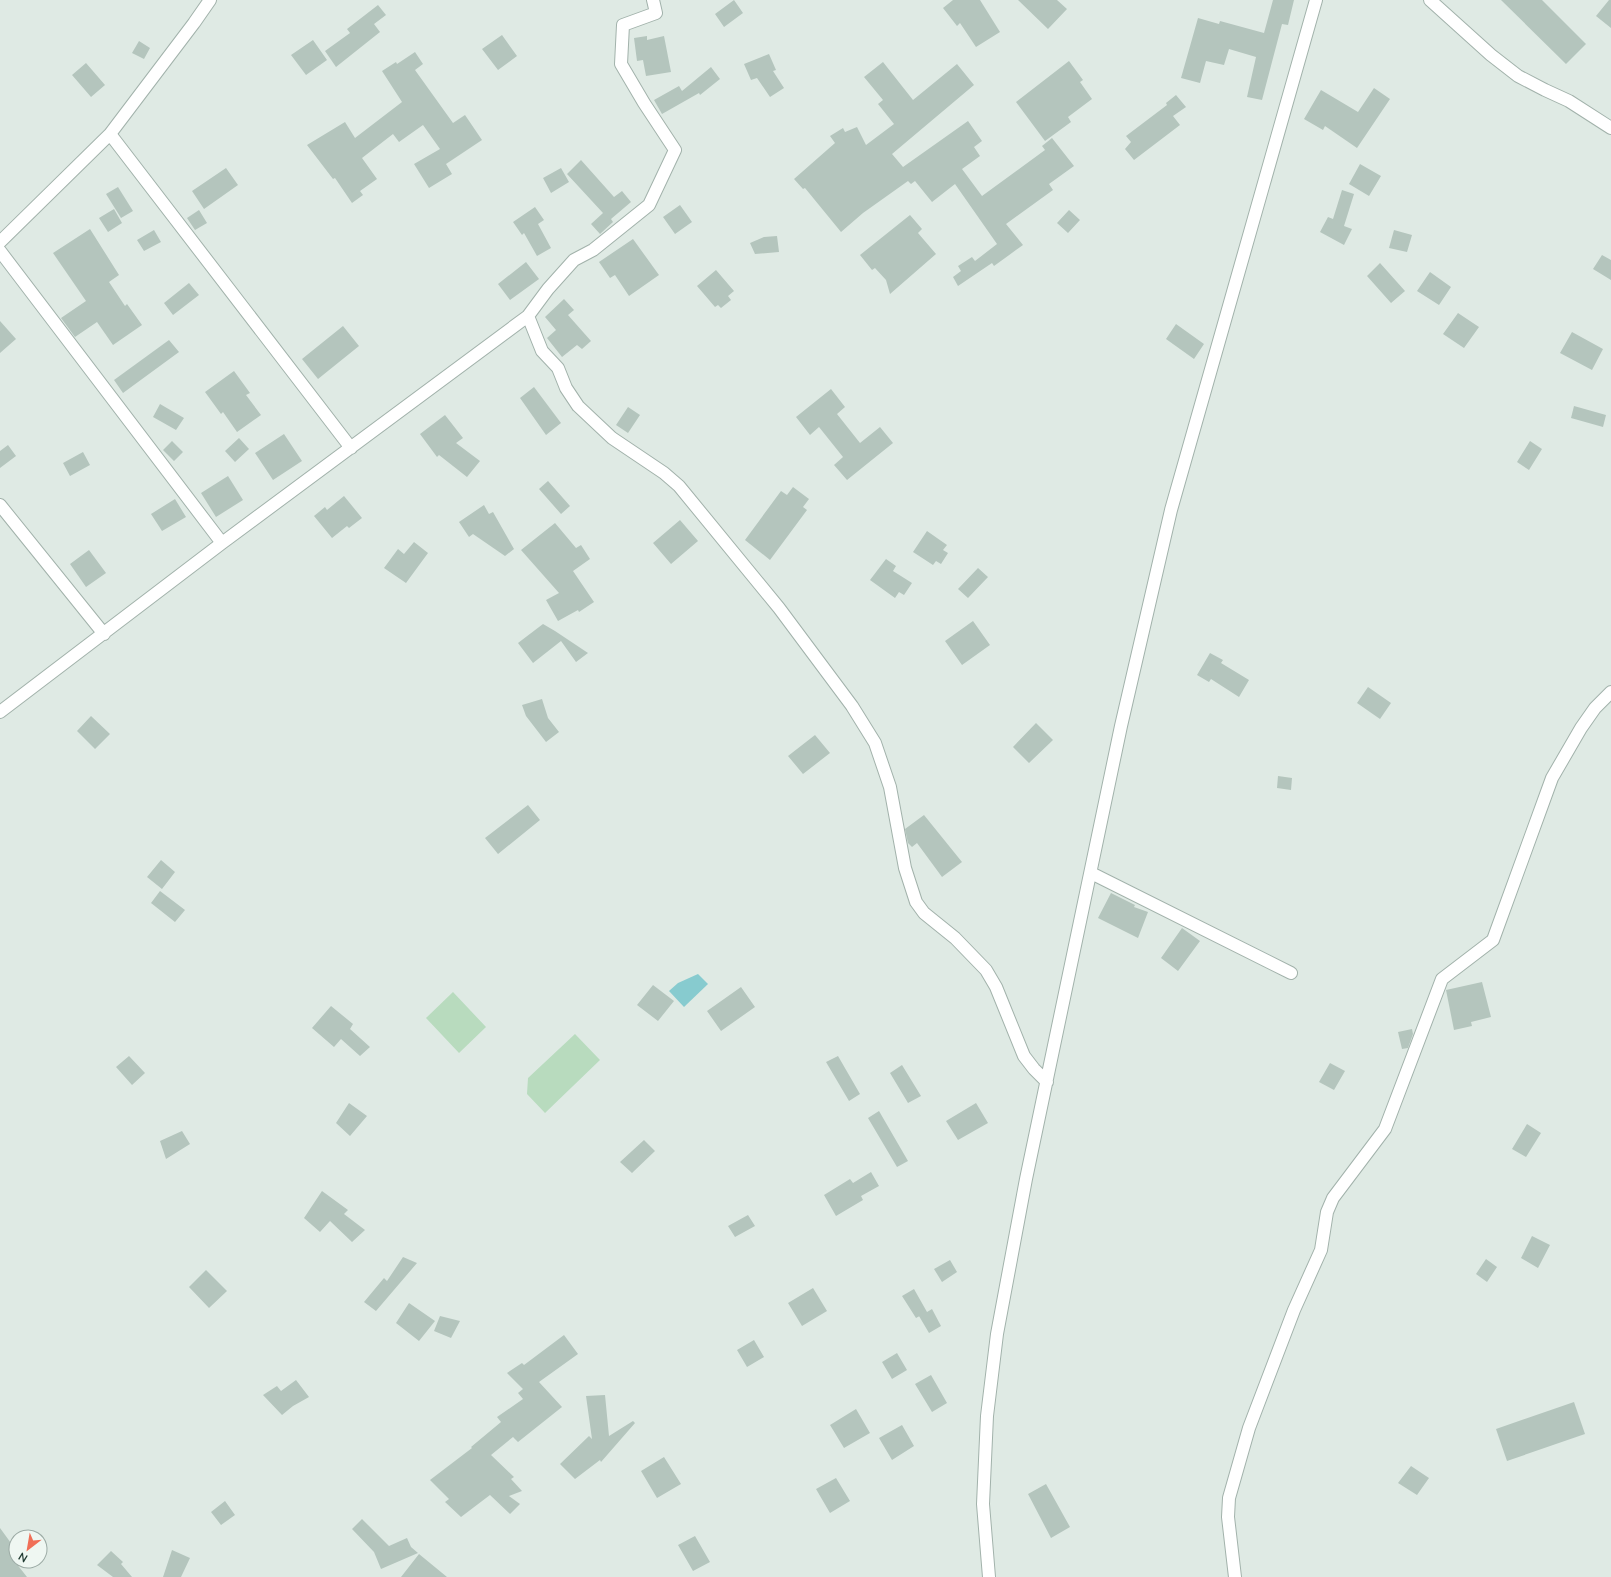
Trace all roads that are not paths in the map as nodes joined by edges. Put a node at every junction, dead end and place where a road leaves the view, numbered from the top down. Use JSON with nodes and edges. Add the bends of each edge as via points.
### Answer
{"nodes":[{"id":1,"x":210,"y":0,"type":"edge"},
{"id":2,"x":653,"y":0,"type":"edge"},
{"id":3,"x":1316,"y":0,"type":"edge"},
{"id":4,"x":1430,"y":0,"type":"edge"},
{"id":5,"x":1611,"y":128,"type":"edge"},
{"id":6,"x":110,"y":134,"type":"junction"},
{"id":7,"x":0,"y":242,"type":"edge"},
{"id":8,"x":0,"y":251,"type":"edge"},
{"id":9,"x":528,"y":316,"type":"junction"},
{"id":10,"x":351,"y":448,"type":"junction"},
{"id":11,"x":0,"y":505,"type":"edge"},
{"id":12,"x":222,"y":543,"type":"junction"},
{"id":13,"x":104,"y":634,"type":"junction"},
{"id":14,"x":1611,"y":692,"type":"edge"},
{"id":15,"x":0,"y":712,"type":"edge"},
{"id":16,"x":1091,"y":873,"type":"junction"},
{"id":17,"x":1291,"y":973,"type":"dead end"},
{"id":18,"x":1047,"y":1082,"type":"junction"},
{"id":19,"x":989,"y":1577,"type":"edge"},
{"id":20,"x":1235,"y":1577,"type":"edge"}],
"edges":[{"from":1,"to":6,"type":"street"},
{"from":2,"to":9,"type":"street","via":[[656,13],[623,25],[621,64],[675,150],[649,205],[593,250],[574,260]]},
{"from":3,"to":16,"type":"street","via":[[1171,510],[1123,718]]},
{"from":4,"to":5,"type":"street","via":[[1518,76],[1569,101]]},
{"from":6,"to":7,"type":"street"},
{"from":6,"to":10,"type":"street"},
{"from":8,"to":12,"type":"street"},
{"from":9,"to":10,"type":"street"},
{"from":9,"to":18,"type":"street","via":[[542,351],[558,368],[566,388],[578,406],[612,438],[679,486],[779,608],[852,706],[875,743],[890,787],[905,868],[916,902],[924,913],[955,938],[986,970],[996,987],[1024,1056]]},
{"from":10,"to":12,"type":"street"},
{"from":11,"to":13,"type":"street"},
{"from":12,"to":13,"type":"street"},
{"from":13,"to":15,"type":"street"},
{"from":14,"to":20,"type":"street","via":[[1595,708],[1581,728],[1552,778],[1493,940],[1442,979],[1384,1129],[1333,1198],[1327,1212],[1321,1250],[1294,1310],[1249,1428],[1229,1498],[1228,1517]]},
{"from":16,"to":17,"type":"street"},
{"from":16,"to":18,"type":"street"},
{"from":18,"to":19,"type":"street","via":[[997,1334],[987,1416],[983,1504]]}]}
